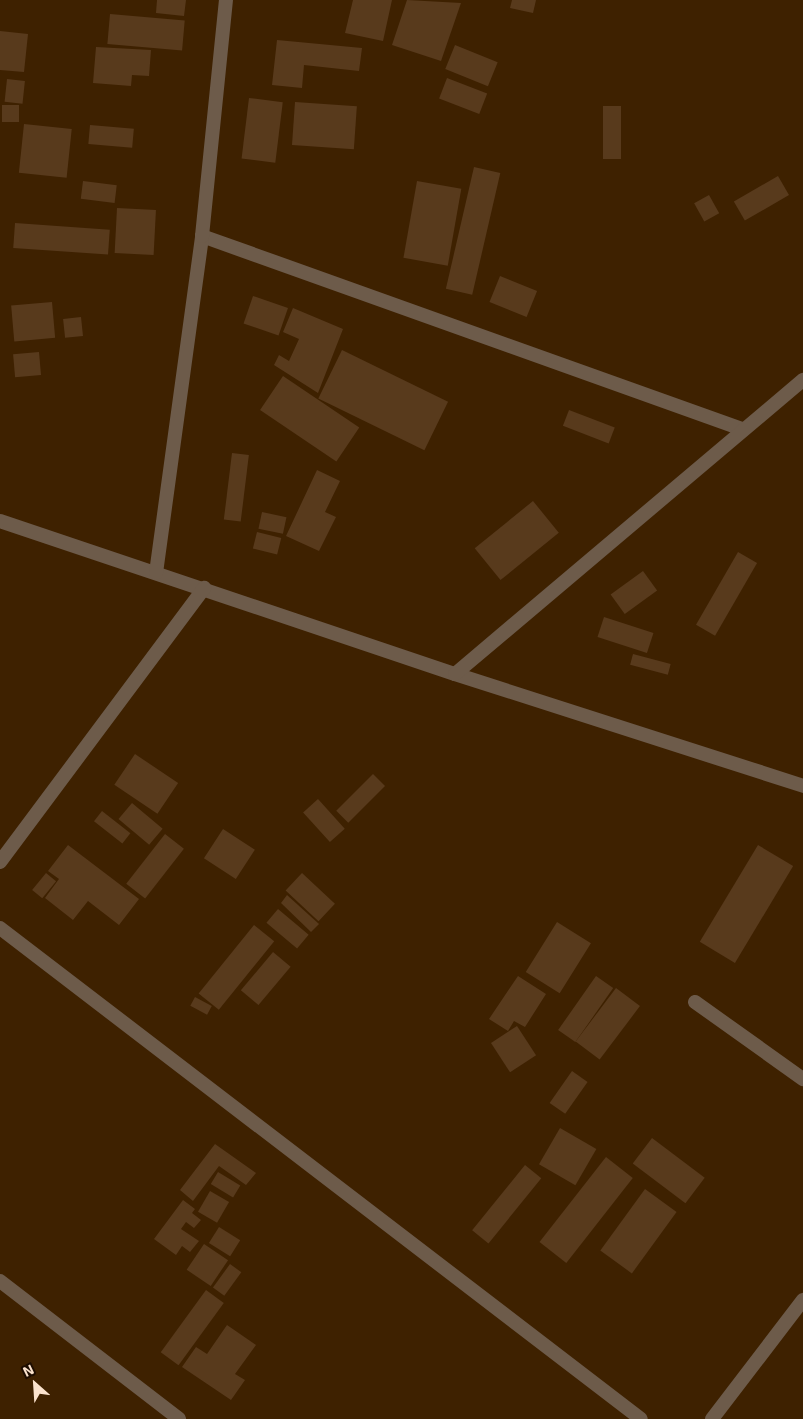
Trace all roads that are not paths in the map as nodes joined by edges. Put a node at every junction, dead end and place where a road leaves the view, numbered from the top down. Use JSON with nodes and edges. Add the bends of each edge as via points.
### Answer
{"nodes":[{"id":1,"x":226,"y":0,"type":"edge"},
{"id":2,"x":202,"y":236,"type":"junction"},
{"id":3,"x":803,"y":380,"type":"edge"},
{"id":4,"x":742,"y":429,"type":"junction"},
{"id":5,"x":0,"y":521,"type":"edge"},
{"id":6,"x":156,"y":573,"type":"junction"},
{"id":7,"x":204,"y":588,"type":"junction"},
{"id":8,"x":455,"y":674,"type":"junction"},
{"id":9,"x":803,"y":786,"type":"edge"},
{"id":10,"x":0,"y":862,"type":"edge"},
{"id":11,"x":0,"y":928,"type":"edge"},
{"id":12,"x":695,"y":1002,"type":"dead end"},
{"id":13,"x":803,"y":1080,"type":"edge"},
{"id":14,"x":0,"y":1282,"type":"edge"},
{"id":15,"x":803,"y":1300,"type":"edge"},
{"id":16,"x":179,"y":1419,"type":"edge"},
{"id":17,"x":641,"y":1419,"type":"edge"},
{"id":18,"x":712,"y":1419,"type":"edge"}],
"edges":[{"from":1,"to":2,"type":"street"},
{"from":2,"to":4,"type":"street"},
{"from":2,"to":6,"type":"street"},
{"from":3,"to":4,"type":"street"},
{"from":4,"to":8,"type":"street"},
{"from":5,"to":6,"type":"street"},
{"from":6,"to":7,"type":"street"},
{"from":7,"to":8,"type":"street"},
{"from":7,"to":10,"type":"street"},
{"from":8,"to":9,"type":"street"},
{"from":11,"to":17,"type":"street"},
{"from":12,"to":13,"type":"street"},
{"from":14,"to":16,"type":"street"},
{"from":15,"to":18,"type":"street"}]}
